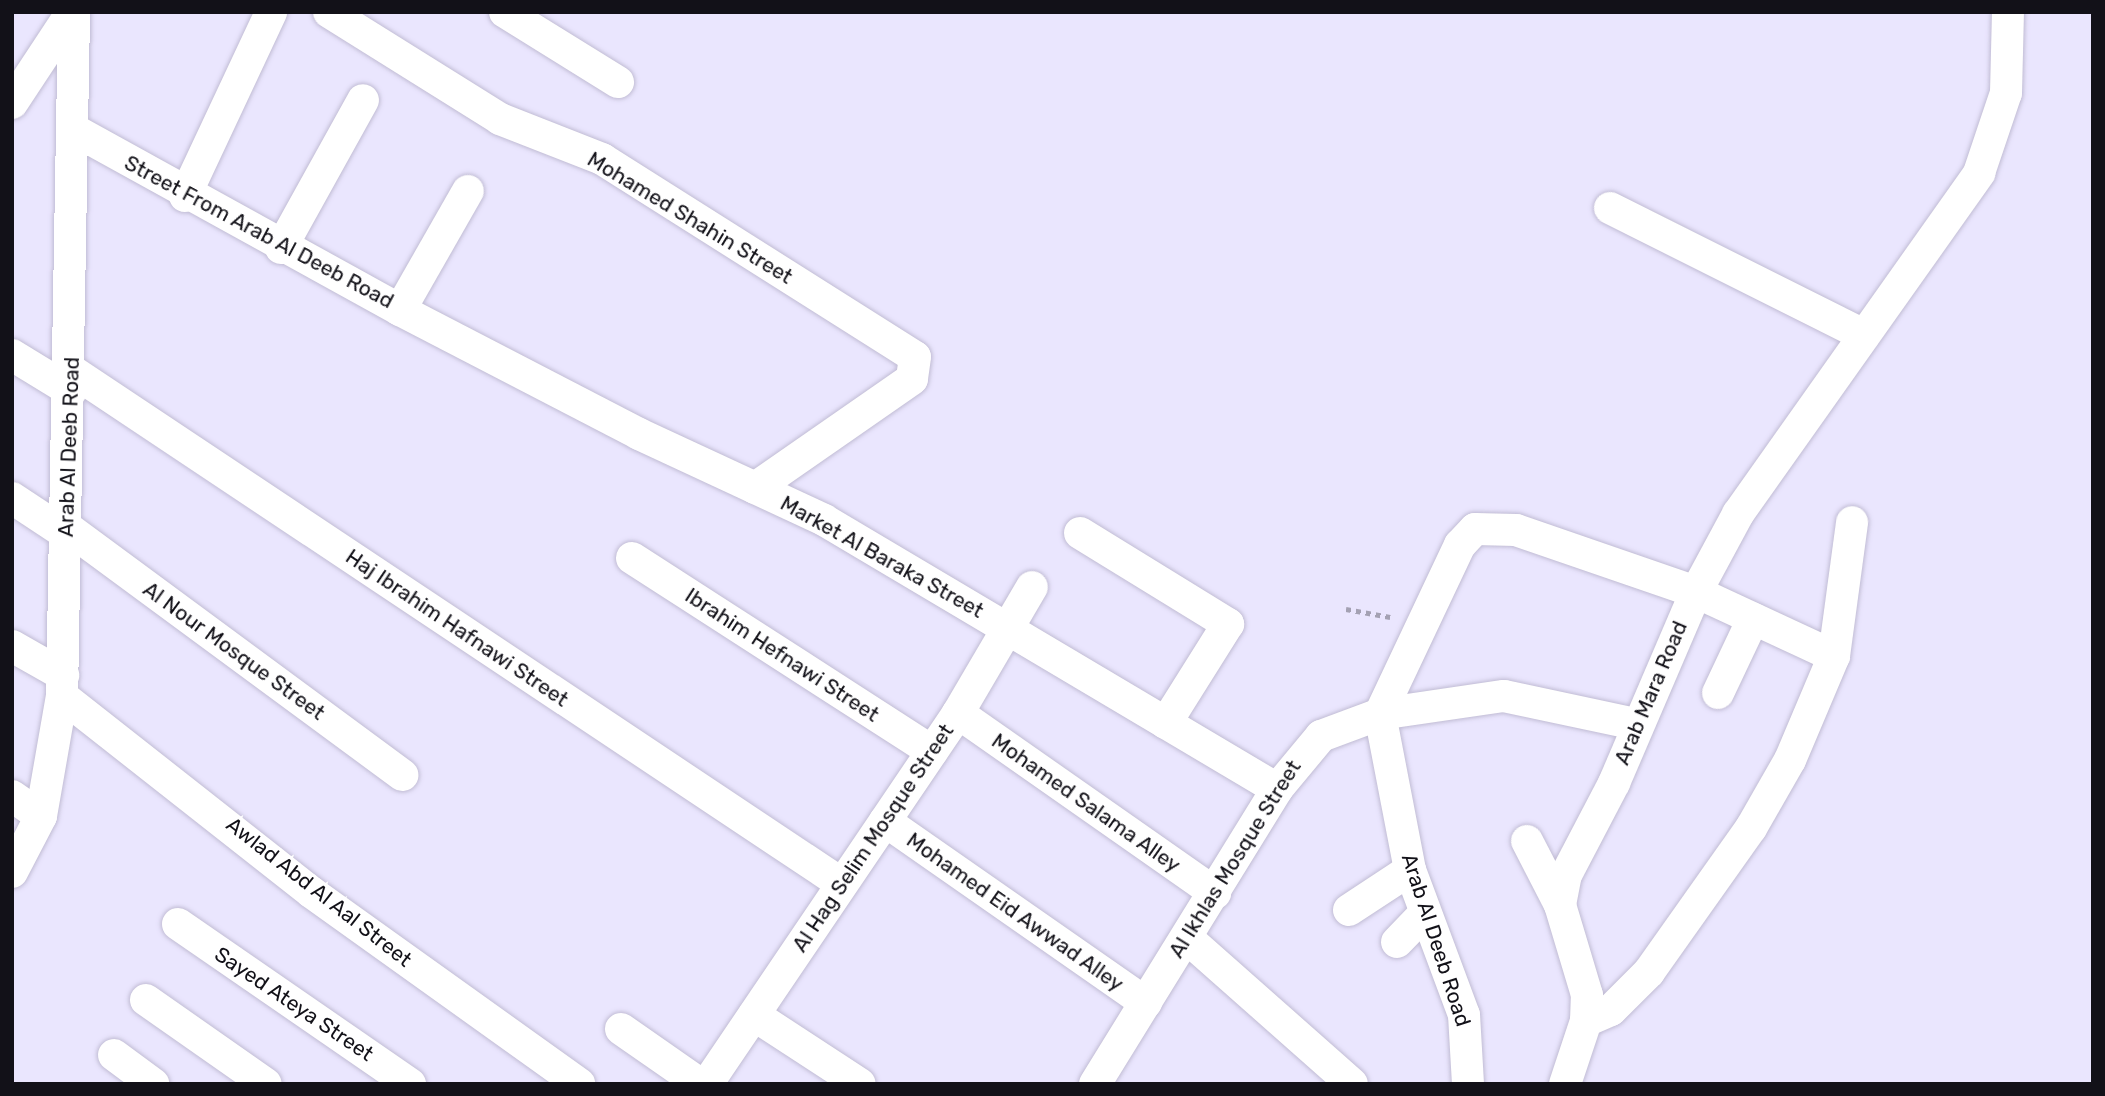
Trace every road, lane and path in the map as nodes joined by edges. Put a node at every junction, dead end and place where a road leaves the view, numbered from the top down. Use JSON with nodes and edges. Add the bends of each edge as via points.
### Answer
{"nodes":[{"id":1,"x":73,"y":12,"type":"edge"},
{"id":2,"x":271,"y":12,"type":"edge"},
{"id":3,"x":329,"y":12,"type":"edge"},
{"id":4,"x":505,"y":12,"type":"edge"},
{"id":5,"x":2008,"y":12,"type":"edge"},
{"id":6,"x":618,"y":82,"type":"dead end"},
{"id":7,"x":16,"y":86,"type":"edge"},
{"id":8,"x":363,"y":100,"type":"dead end"},
{"id":9,"x":74,"y":130,"type":"junction"},
{"id":10,"x":468,"y":191,"type":"dead end"},
{"id":11,"x":185,"y":196,"type":"junction"},
{"id":12,"x":1610,"y":208,"type":"dead end"},
{"id":13,"x":281,"y":247,"type":"junction"},
{"id":14,"x":400,"y":310,"type":"junction"},
{"id":15,"x":1864,"y":335,"type":"junction"},
{"id":16,"x":12,"y":355,"type":"edge"},
{"id":17,"x":72,"y":381,"type":"junction"},
{"id":18,"x":755,"y":488,"type":"junction"},
{"id":19,"x":12,"y":498,"type":"edge"},
{"id":20,"x":1852,"y":522,"type":"dead end"},
{"id":21,"x":66,"y":530,"type":"junction"},
{"id":22,"x":1080,"y":533,"type":"dead end"},
{"id":23,"x":632,"y":558,"type":"dead end"},
{"id":24,"x":1032,"y":587,"type":"dead end"},
{"id":25,"x":1696,"y":592,"type":"junction"},
{"id":26,"x":1346,"y":609,"type":"dead end"},
{"id":27,"x":1753,"y":619,"type":"junction"},
{"id":28,"x":1422,"y":623,"type":"junction"},
{"id":29,"x":1009,"y":629,"type":"junction"},
{"id":30,"x":12,"y":646,"type":"edge"},
{"id":31,"x":1834,"y":656,"type":"junction"},
{"id":32,"x":63,"y":685,"type":"junction"},
{"id":33,"x":1718,"y":693,"type":"dead end"},
{"id":34,"x":958,"y":713,"type":"junction"},
{"id":35,"x":1380,"y":714,"type":"junction"},
{"id":36,"x":1166,"y":723,"type":"junction"},
{"id":37,"x":1636,"y":724,"type":"junction"},
{"id":38,"x":932,"y":751,"type":"junction"},
{"id":39,"x":402,"y":775,"type":"dead end"},
{"id":40,"x":1277,"y":789,"type":"junction"},
{"id":41,"x":12,"y":796,"type":"edge"},
{"id":42,"x":41,"y":816,"type":"junction"},
{"id":43,"x":885,"y":821,"type":"junction"},
{"id":44,"x":1527,"y":841,"type":"dead end"},
{"id":45,"x":1409,"y":870,"type":"junction"},
{"id":46,"x":12,"y":872,"type":"edge"},
{"id":47,"x":842,"y":884,"type":"junction"},
{"id":48,"x":1215,"y":893,"type":"junction"},
{"id":49,"x":1560,"y":905,"type":"junction"},
{"id":50,"x":1349,"y":910,"type":"dead end"},
{"id":51,"x":1423,"y":915,"type":"junction"},
{"id":52,"x":178,"y":925,"type":"dead end"},
{"id":53,"x":1187,"y":937,"type":"junction"},
{"id":54,"x":1396,"y":942,"type":"dead end"},
{"id":55,"x":146,"y":1000,"type":"dead end"},
{"id":56,"x":1146,"y":1003,"type":"junction"},
{"id":57,"x":754,"y":1016,"type":"junction"},
{"id":58,"x":1586,"y":1021,"type":"junction"},
{"id":59,"x":621,"y":1029,"type":"dead end"},
{"id":60,"x":114,"y":1055,"type":"dead end"},
{"id":61,"x":1566,"y":1083,"type":"edge"},
{"id":62,"x":153,"y":1084,"type":"edge"},
{"id":63,"x":266,"y":1084,"type":"edge"},
{"id":64,"x":410,"y":1084,"type":"edge"},
{"id":65,"x":579,"y":1084,"type":"edge"},
{"id":66,"x":700,"y":1084,"type":"edge"},
{"id":67,"x":707,"y":1084,"type":"edge"},
{"id":68,"x":860,"y":1084,"type":"edge"},
{"id":69,"x":1095,"y":1084,"type":"edge"},
{"id":70,"x":1352,"y":1084,"type":"edge"},
{"id":71,"x":1468,"y":1084,"type":"edge"}],
"edges":[{"from":1,"to":7,"type":"street"},
{"from":1,"to":9,"type":"street","name":"Arab Al Deeb Road"},
{"from":2,"to":11,"type":"street"},
{"from":3,"to":18,"type":"street","name":"Mohamed Shahin Street","via":[[500,119],[601,159],[915,357],[912,379]]},
{"from":4,"to":6,"type":"street"},
{"from":5,"to":15,"type":"street","name":"Arab Mara Road","via":[[2006,93],[1992,148]]},
{"from":8,"to":13,"type":"street"},
{"from":9,"to":11,"type":"street","name":"Street From Arab Al Deeb Road"},
{"from":9,"to":17,"type":"street","name":"Arab Al Deeb Road"},
{"from":10,"to":14,"type":"street","name":"Street From Arab Al Deeb Road"},
{"from":11,"to":13,"type":"street","name":"Street From Arab Al Deeb Road"},
{"from":12,"to":15,"type":"street"},
{"from":13,"to":14,"type":"street","name":"Street From Arab Al Deeb Road"},
{"from":14,"to":18,"type":"street","name":"Market Al Baraka Street"},
{"from":15,"to":25,"type":"street","name":"Arab Mara Road","via":[[1738,514]]},
{"from":16,"to":17,"type":"street","name":"Haj Ibrahim Hafnawi Street"},
{"from":17,"to":21,"type":"street","name":"Arab Al Deeb Road"},
{"from":17,"to":47,"type":"street","name":"Haj Ibrahim Hafnawi Street"},
{"from":18,"to":29,"type":"street","name":"Market Al Baraka Street","via":[[824,520]]},
{"from":19,"to":21,"type":"street","name":"Al Nour Mosque Street"},
{"from":20,"to":31,"type":"street"},
{"from":21,"to":32,"type":"street","name":"Arab Al Deeb Road"},
{"from":21,"to":39,"type":"street","name":"Al Nour Mosque Street"},
{"from":22,"to":36,"type":"street","via":[[1228,624]]},
{"from":23,"to":38,"type":"street","name":"Ibrahim Hefnawi Street"},
{"from":24,"to":29,"type":"street","name":"Al Hag Selim Mosque Street"},
{"from":25,"to":27,"type":"street"},
{"from":25,"to":28,"type":"street","via":[[1516,530],[1475,529],[1460,545]]},
{"from":25,"to":37,"type":"street","name":"Arab Mara Road"},
{"from":26,"to":28,"type":"path"},
{"from":27,"to":31,"type":"street"},
{"from":27,"to":33,"type":"street"},
{"from":28,"to":35,"type":"street"},
{"from":29,"to":34,"type":"street","name":"Al Hag Selim Mosque Street"},
{"from":29,"to":36,"type":"street","name":"Market Al Baraka Street"},
{"from":30,"to":32,"type":"street","name":"Awlad Abd Al Aal Street"},
{"from":31,"to":58,"type":"street","via":[[1816,706],[1751,828],[1635,989]]},
{"from":32,"to":42,"type":"street","name":"Arab Al Deeb Road"},
{"from":32,"to":65,"type":"street","name":"Awlad Abd Al Aal Street","via":[[312,891]]},
{"from":34,"to":38,"type":"street","name":"Al Hag Selim Mosque Street"},
{"from":34,"to":48,"type":"street","name":"Mohamed Salama Alley"},
{"from":35,"to":37,"type":"street","name":"Al Ikhlas Mosque Street","via":[[1504,696]]},
{"from":35,"to":40,"type":"street","name":"Al Ikhlas Mosque Street","via":[[1321,736]]},
{"from":35,"to":45,"type":"street","name":"Arab Al Deeb Road"},
{"from":36,"to":40,"type":"street","name":"Market Al Baraka Street"},
{"from":37,"to":49,"type":"street","name":"Arab Mara Road","via":[[1566,876]]},
{"from":38,"to":43,"type":"street","name":"Al Hag Selim Mosque Street"},
{"from":40,"to":48,"type":"street","name":"Al Ikhlas Mosque Street"},
{"from":41,"to":42,"type":"street"},
{"from":42,"to":46,"type":"street","name":"Arab Al Deeb Road"},
{"from":43,"to":47,"type":"street","name":"Al Hag Selim Mosque Street"},
{"from":43,"to":56,"type":"street","name":"Mohamed Eid Awwad Alley"},
{"from":44,"to":49,"type":"street"},
{"from":45,"to":50,"type":"street"},
{"from":45,"to":51,"type":"street","name":"Arab Al Deeb Road"},
{"from":47,"to":57,"type":"street","name":"Al Hag Selim Mosque Street"},
{"from":48,"to":53,"type":"street","name":"Al Ikhlas Mosque Street"},
{"from":49,"to":58,"type":"street","via":[[1583,968]]},
{"from":51,"to":54,"type":"street"},
{"from":51,"to":71,"type":"street","name":"Arab Al Deeb Road","via":[[1464,1014]]},
{"from":52,"to":64,"type":"street","name":"Sayed Ateya Street"},
{"from":53,"to":56,"type":"street","name":"Al Ikhlas Mosque Street"},
{"from":53,"to":70,"type":"street"},
{"from":55,"to":63,"type":"street"},
{"from":56,"to":69,"type":"street","name":"Al Ikhlas Mosque Street"},
{"from":57,"to":67,"type":"street","name":"Al Hag Selim Mosque Street"},
{"from":57,"to":68,"type":"street"},
{"from":58,"to":61,"type":"street"},
{"from":59,"to":66,"type":"street"},
{"from":60,"to":62,"type":"street"}]}
